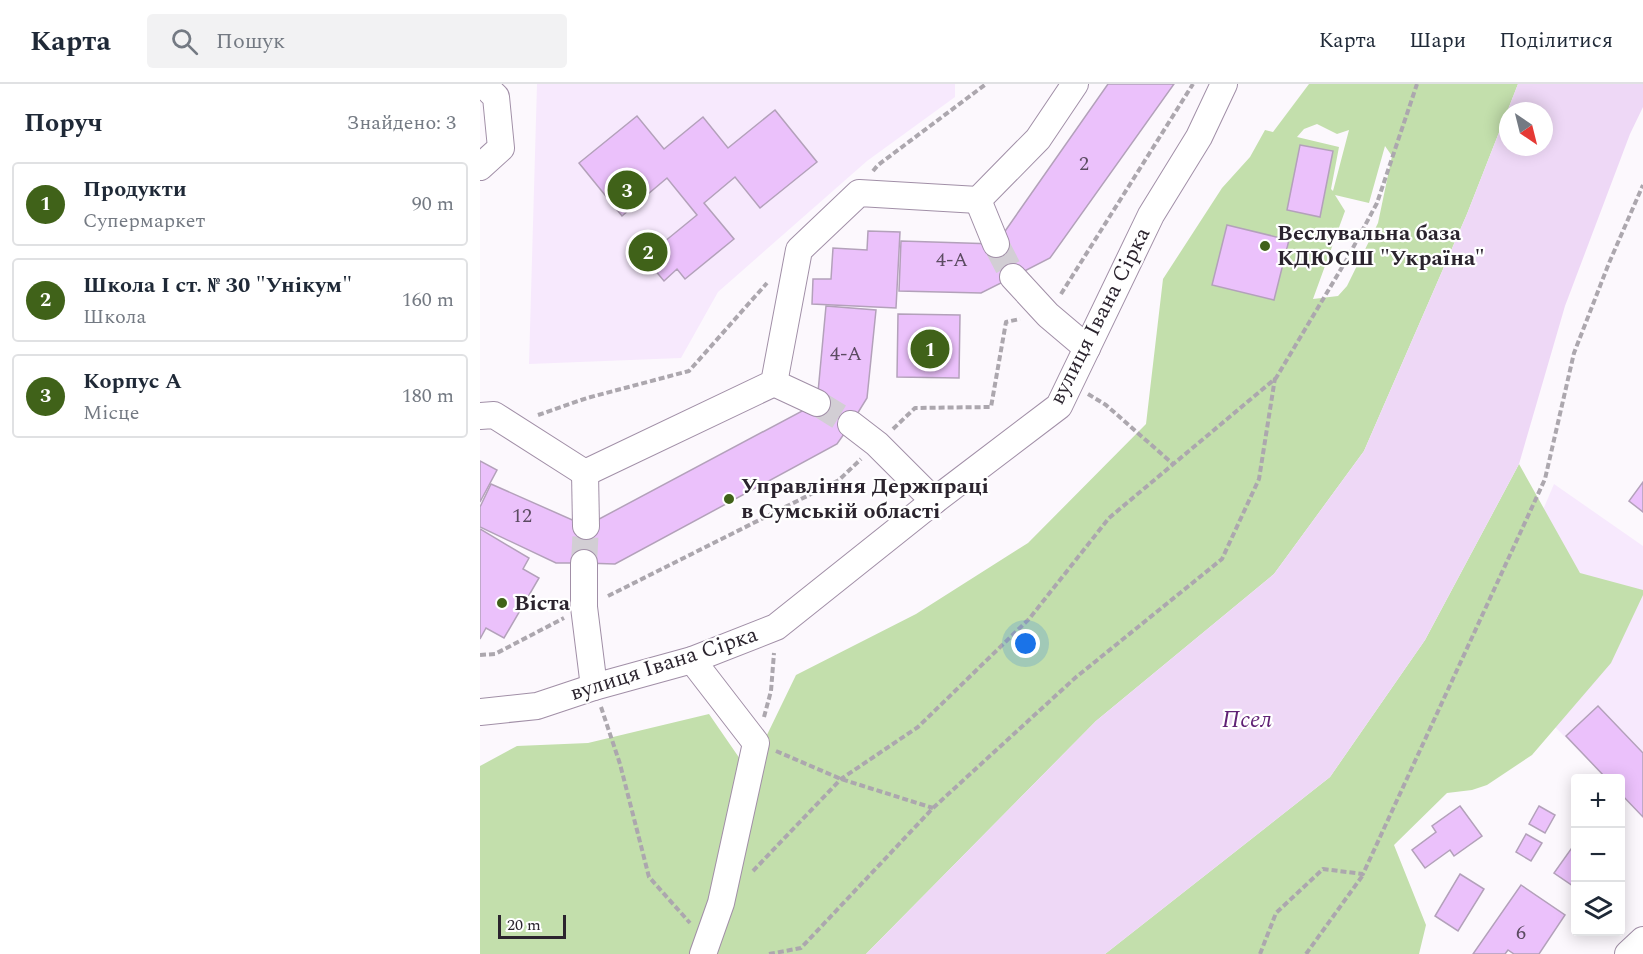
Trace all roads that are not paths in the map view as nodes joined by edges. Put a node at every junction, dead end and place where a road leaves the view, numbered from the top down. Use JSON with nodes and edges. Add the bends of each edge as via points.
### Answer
{"nodes":[{"id":1,"x":483,"y":84,"type":"edge"},
{"id":2,"x":1075,"y":84,"type":"edge"},
{"id":3,"x":1224,"y":84,"type":"edge"},
{"id":4,"x":480,"y":167,"type":"edge"},
{"id":5,"x":978,"y":200,"type":"junction"},
{"id":6,"x":996,"y":244,"type":"tunnel mouth"},
{"id":7,"x":1013,"y":277,"type":"tunnel mouth"},
{"id":8,"x":1087,"y":348,"type":"junction"},
{"id":9,"x":774,"y":383,"type":"junction"},
{"id":10,"x":817,"y":403,"type":"tunnel mouth"},
{"id":11,"x":480,"y":416,"type":"edge"},
{"id":12,"x":850,"y":424,"type":"tunnel mouth"},
{"id":13,"x":585,"y":473,"type":"junction"},
{"id":14,"x":934,"y":501,"type":"junction"},
{"id":15,"x":586,"y":526,"type":"tunnel mouth"},
{"id":16,"x":584,"y":563,"type":"tunnel mouth"},
{"id":17,"x":692,"y":660,"type":"junction"},
{"id":18,"x":594,"y":687,"type":"junction"},
{"id":19,"x":480,"y":712,"type":"edge"},
{"id":20,"x":1643,"y":940,"type":"edge"},
{"id":21,"x":705,"y":948,"type":"edge"},
{"id":22,"x":1628,"y":954,"type":"edge"}],
"edges":[{"from":1,"to":4,"type":"street","via":[[496,97],[501,148]]},
{"from":2,"to":5,"type":"street","via":[[1038,139]]},
{"from":3,"to":8,"type":"street","name":"вулиця Івана Сірка","via":[[1199,137],[1151,215]]},
{"from":5,"to":6,"type":"street"},
{"from":5,"to":9,"type":"street","via":[[859,193],[799,250]]},
{"from":7,"to":8,"type":"street","via":[[1048,315]]},
{"from":8,"to":14,"type":"street","name":"вулиця Івана Сірка","via":[[1059,406]]},
{"from":9,"to":10,"type":"street"},
{"from":9,"to":13,"type":"street"},
{"from":11,"to":13,"type":"street","via":[[494,415]]},
{"from":12,"to":14,"type":"street","via":[[877,444]]},
{"from":13,"to":15,"type":"street"},
{"from":14,"to":17,"type":"street","name":"вулиця Івана Сірка","via":[[776,627]]},
{"from":16,"to":18,"type":"street","via":[[584,607]]},
{"from":17,"to":18,"type":"street","name":"вулиця Івана Сірка"},
{"from":17,"to":21,"type":"street","via":[[756,743],[721,903]]},
{"from":18,"to":19,"type":"street","name":"вулиця Івана Сірка","via":[[537,706]]},
{"from":20,"to":22,"type":"street"}]}
